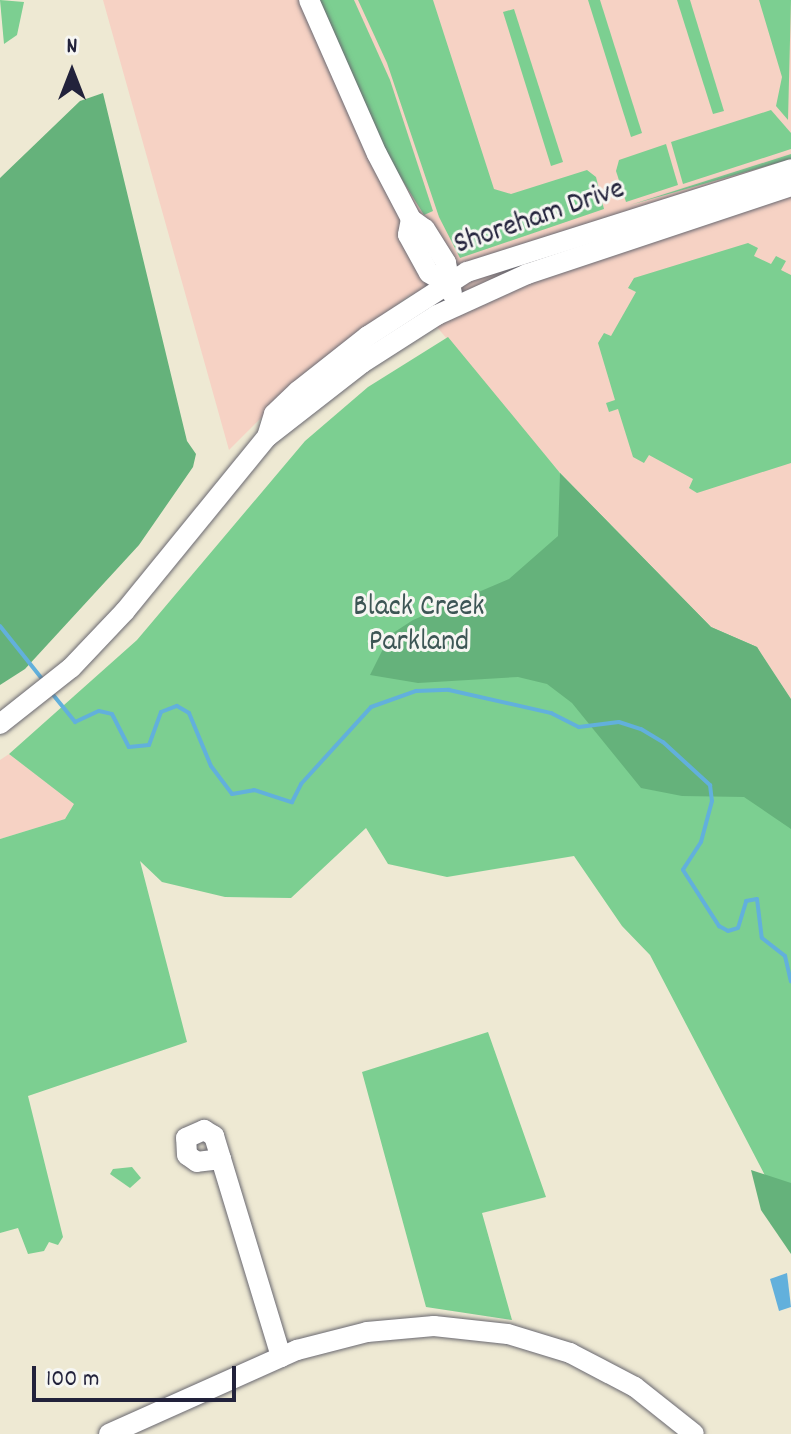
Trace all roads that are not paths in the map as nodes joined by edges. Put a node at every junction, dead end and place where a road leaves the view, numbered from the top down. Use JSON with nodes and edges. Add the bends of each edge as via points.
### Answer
{"nodes":[{"id":1,"x":309,"y":0,"type":"edge"},
{"id":2,"x":791,"y":169,"type":"edge"},
{"id":3,"x":791,"y":186,"type":"edge"},
{"id":4,"x":446,"y":283,"type":"junction"},
{"id":5,"x":457,"y":304,"type":"junction"},
{"id":6,"x":267,"y":437,"type":"junction"},
{"id":7,"x":0,"y":724,"type":"edge"},
{"id":8,"x":221,"y":1159,"type":"dead end"},
{"id":9,"x":281,"y":1357,"type":"junction"},
{"id":10,"x":109,"y":1434,"type":"edge"},
{"id":11,"x":694,"y":1434,"type":"edge"}],
"edges":[{"from":1,"to":4,"type":"street","via":[[411,219],[425,229],[446,263]]},
{"from":2,"to":4,"type":"street","name":"Shoreham Drive","via":[[511,256]]},
{"from":3,"to":5,"type":"street","name":"Shoreham Drive","via":[[527,274]]},
{"from":4,"to":5,"type":"street"},
{"from":4,"to":6,"type":"street","name":"Shoreham Drive","via":[[298,391],[274,414]]},
{"from":5,"to":6,"type":"street","name":"Shoreham Drive","via":[[362,363]]},
{"from":6,"to":7,"type":"street","name":"Shoreham Drive","via":[[169,561],[71,668]]},
{"from":8,"to":9,"type":"street"},
{"from":9,"to":10,"type":"street"},
{"from":9,"to":11,"type":"street","via":[[387,1329],[448,1326],[501,1333],[607,1371]]}]}
